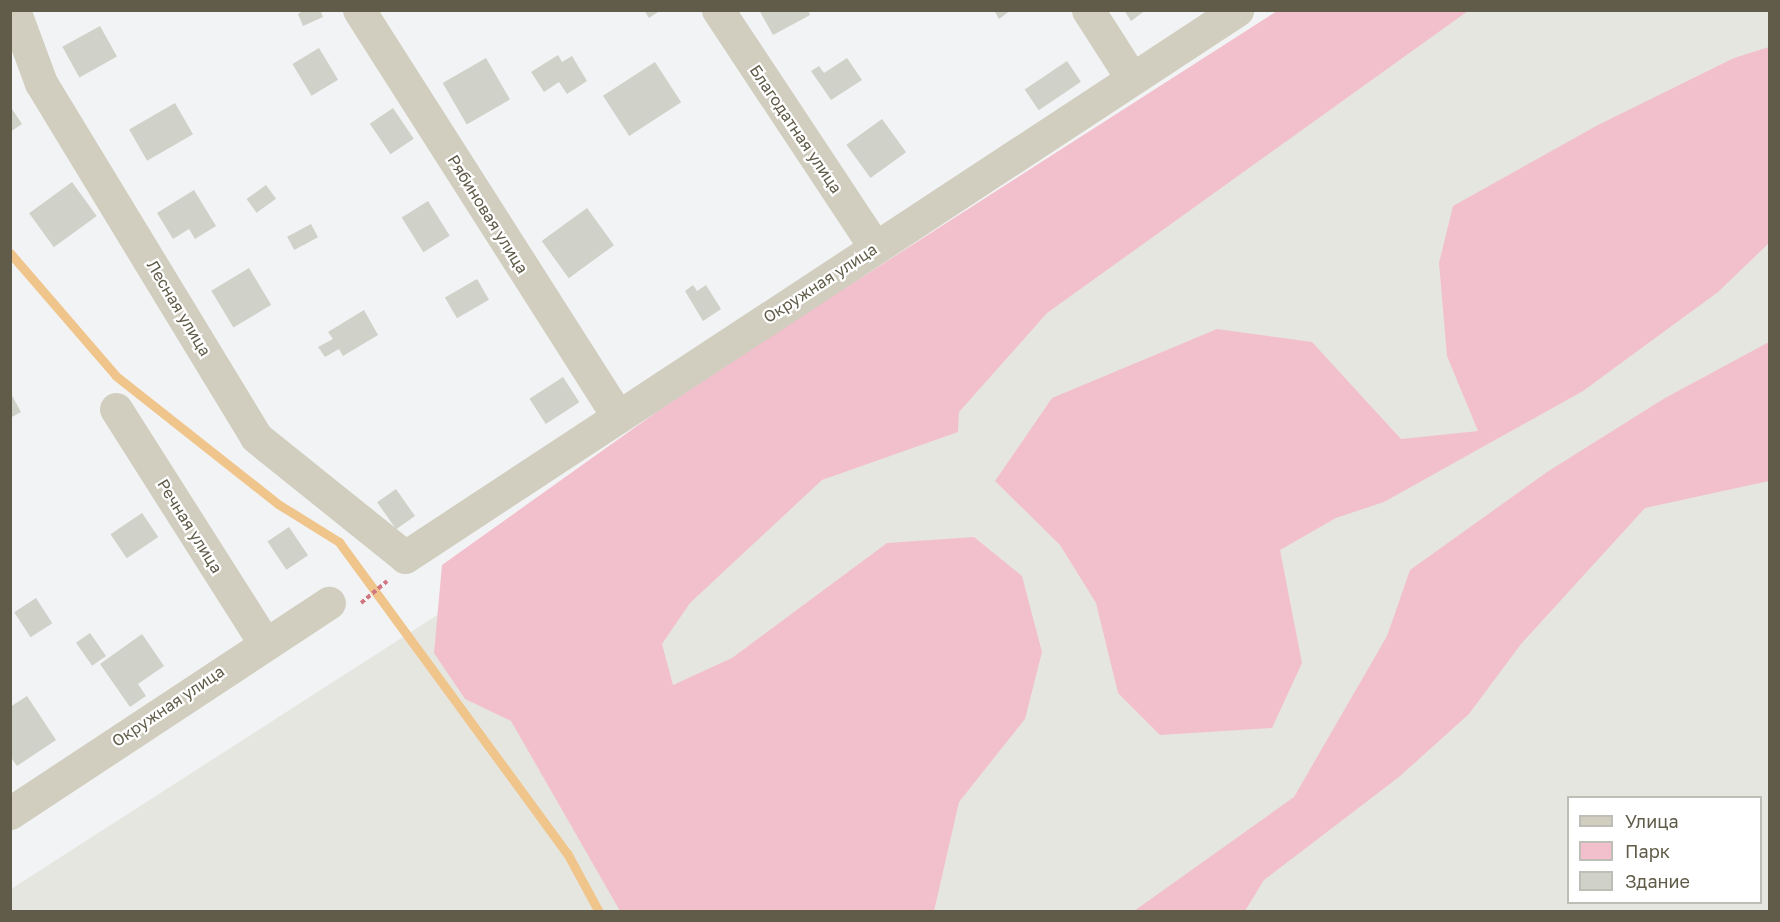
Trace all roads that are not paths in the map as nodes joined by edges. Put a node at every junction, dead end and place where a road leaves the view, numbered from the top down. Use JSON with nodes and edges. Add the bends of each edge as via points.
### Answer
{"nodes":[{"id":1,"x":14,"y":10,"type":"edge"},
{"id":2,"x":359,"y":10,"type":"edge"},
{"id":3,"x":718,"y":10,"type":"edge"},
{"id":4,"x":1088,"y":10,"type":"edge"},
{"id":5,"x":1237,"y":10,"type":"edge"},
{"id":6,"x":1131,"y":77,"type":"junction"},
{"id":7,"x":875,"y":247,"type":"junction"},
{"id":8,"x":116,"y":410,"type":"dead end"},
{"id":9,"x":618,"y":417,"type":"junction"},
{"id":10,"x":405,"y":556,"type":"joint"},
{"id":11,"x":329,"y":603,"type":"dead end"},
{"id":12,"x":264,"y":642,"type":"junction"},
{"id":13,"x":10,"y":813,"type":"edge"}],
"edges":[{"from":1,"to":10,"type":"street","name":"Лесная улица","via":[[41,83],[256,437]]},
{"from":2,"to":9,"type":"street","name":"Рябиновая улица"},
{"from":3,"to":7,"type":"street","name":"Благодатная улица"},
{"from":4,"to":6,"type":"street"},
{"from":5,"to":6,"type":"street","name":"Окружная улица"},
{"from":6,"to":7,"type":"street","name":"Окружная улица"},
{"from":7,"to":9,"type":"street","name":"Окружная улица"},
{"from":8,"to":12,"type":"street","name":"Речная улица"},
{"from":9,"to":10,"type":"street","name":"Окружная улица"},
{"from":11,"to":12,"type":"street","name":"Окружная улица"},
{"from":12,"to":13,"type":"street","name":"Окружная улица"}]}
